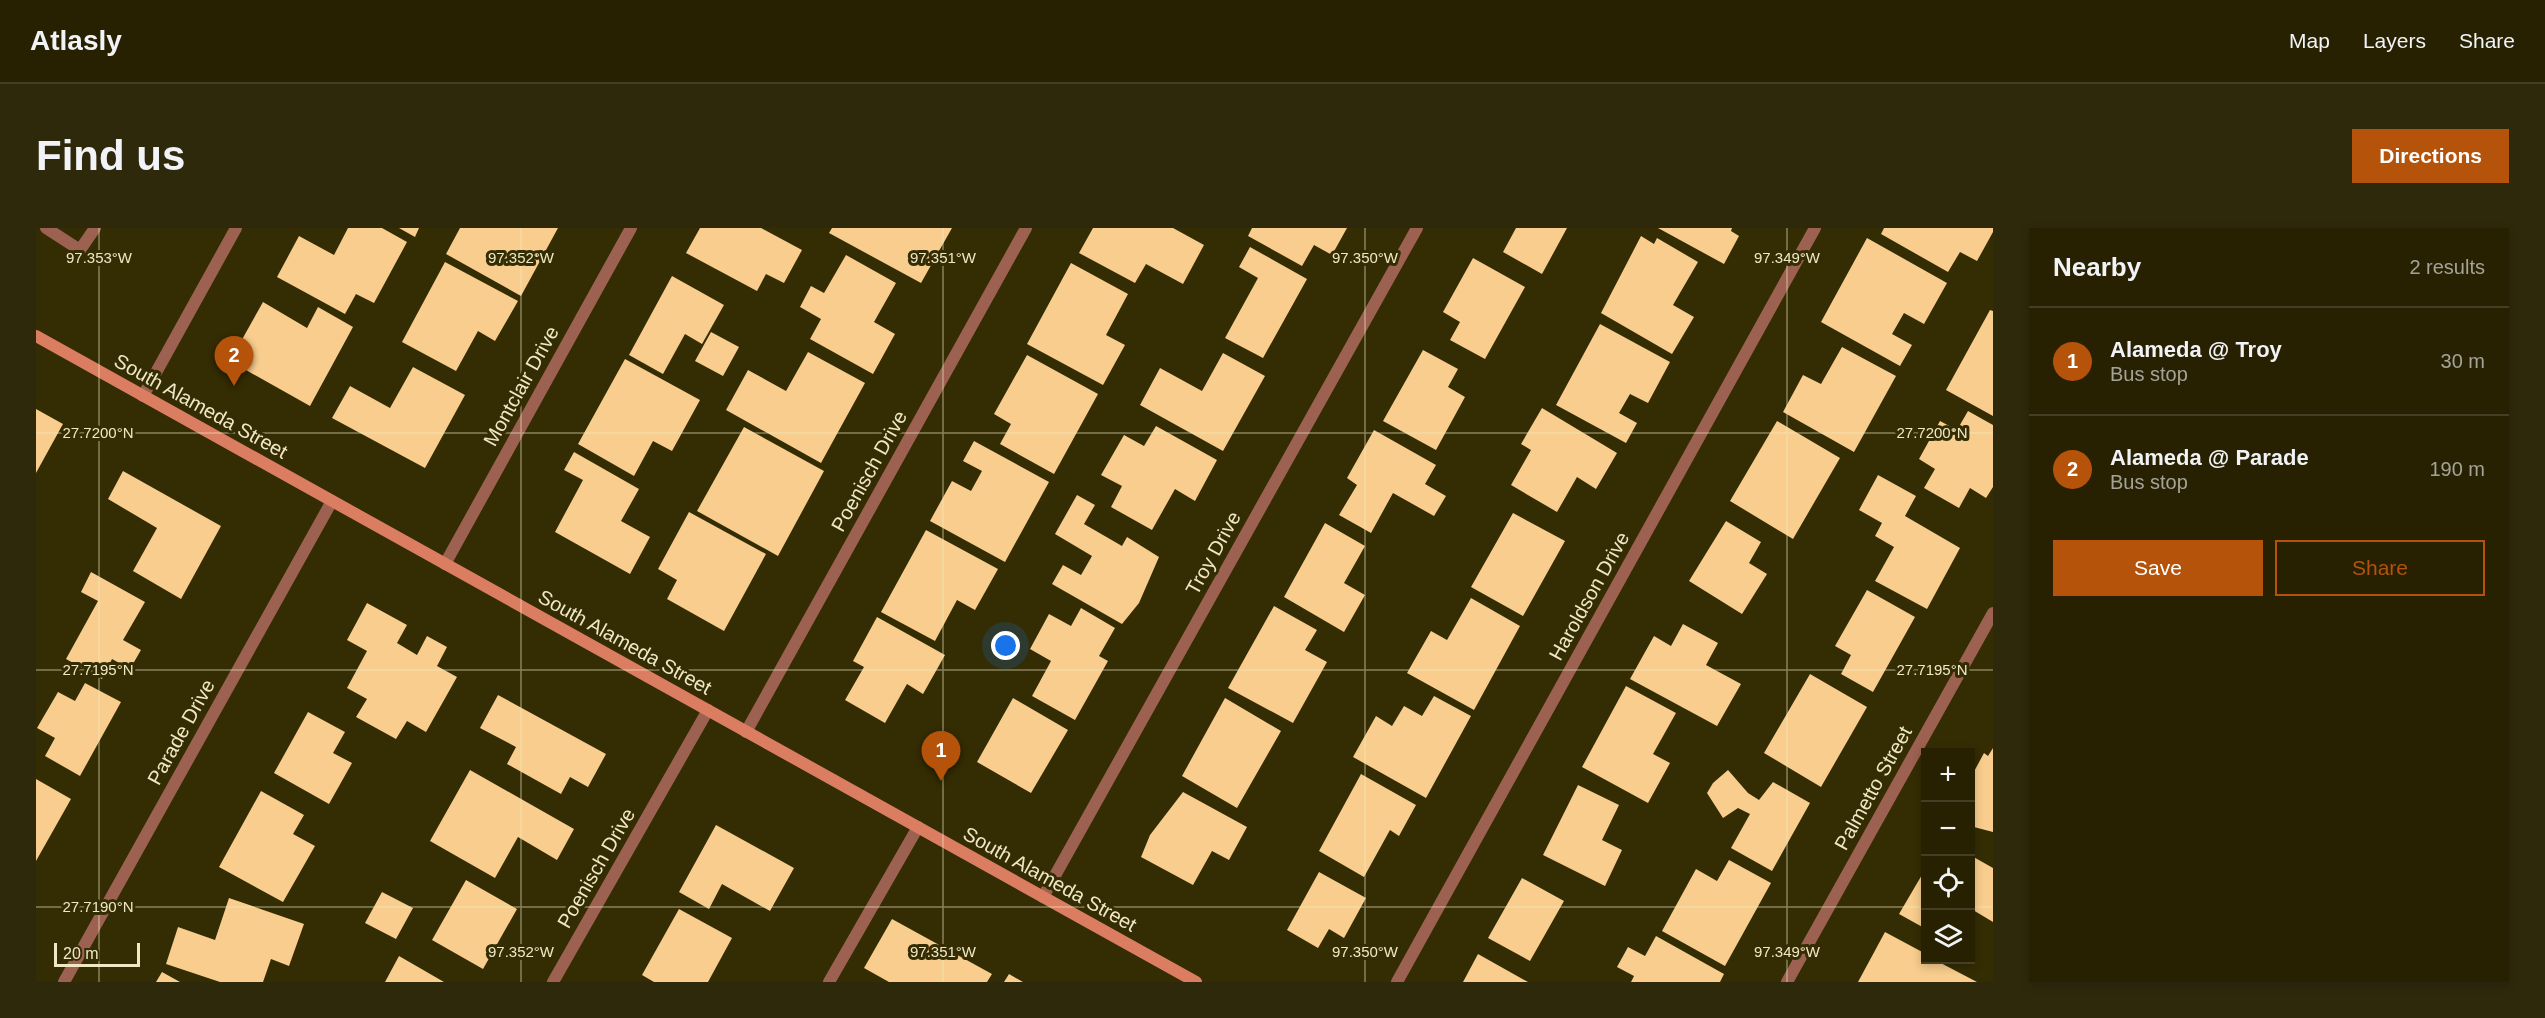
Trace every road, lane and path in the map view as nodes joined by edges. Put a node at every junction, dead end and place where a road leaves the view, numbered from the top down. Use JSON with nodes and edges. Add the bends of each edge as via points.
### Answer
{"nodes":[{"id":1,"x":46,"y":228,"type":"edge"},
{"id":2,"x":95,"y":228,"type":"edge"},
{"id":3,"x":236,"y":228,"type":"edge"},
{"id":4,"x":631,"y":228,"type":"edge"},
{"id":5,"x":1026,"y":228,"type":"edge"},
{"id":6,"x":1417,"y":228,"type":"edge"},
{"id":7,"x":1815,"y":228,"type":"edge"},
{"id":8,"x":36,"y":336,"type":"edge"},
{"id":9,"x":143,"y":396,"type":"junction"},
{"id":10,"x":332,"y":501,"type":"junction"},
{"id":11,"x":445,"y":564,"type":"junction"},
{"id":12,"x":1993,"y":612,"type":"edge"},
{"id":13,"x":708,"y":710,"type":"junction"},
{"id":14,"x":746,"y":732,"type":"junction"},
{"id":15,"x":918,"y":828,"type":"junction"},
{"id":16,"x":1043,"y":897,"type":"junction"},
{"id":17,"x":64,"y":982,"type":"edge"},
{"id":18,"x":553,"y":982,"type":"edge"},
{"id":19,"x":830,"y":982,"type":"edge"},
{"id":20,"x":1196,"y":982,"type":"edge"},
{"id":21,"x":1397,"y":982,"type":"edge"},
{"id":22,"x":1787,"y":982,"type":"edge"}],
"edges":[{"from":1,"to":2,"type":"street","via":[[80,250]]},
{"from":3,"to":9,"type":"street"},
{"from":4,"to":11,"type":"street","name":"Montclair Drive"},
{"from":5,"to":14,"type":"street","name":"Poenisch Drive"},
{"from":6,"to":16,"type":"street","name":"Troy Drive"},
{"from":7,"to":21,"type":"street","name":"Haroldson Drive"},
{"from":8,"to":9,"type":"main road","name":"South Alameda Street"},
{"from":9,"to":10,"type":"main road","name":"South Alameda Street"},
{"from":10,"to":11,"type":"main road","name":"South Alameda Street"},
{"from":10,"to":17,"type":"street","name":"Parade Drive"},
{"from":11,"to":13,"type":"main road","name":"South Alameda Street"},
{"from":12,"to":22,"type":"street","name":"Palmetto Street"},
{"from":13,"to":14,"type":"main road","name":"South Alameda Street"},
{"from":13,"to":18,"type":"street","name":"Poenisch Drive"},
{"from":14,"to":15,"type":"main road","name":"South Alameda Street"},
{"from":15,"to":16,"type":"main road","name":"South Alameda Street"},
{"from":15,"to":19,"type":"street"},
{"from":16,"to":20,"type":"main road","name":"South Alameda Street"}]}
